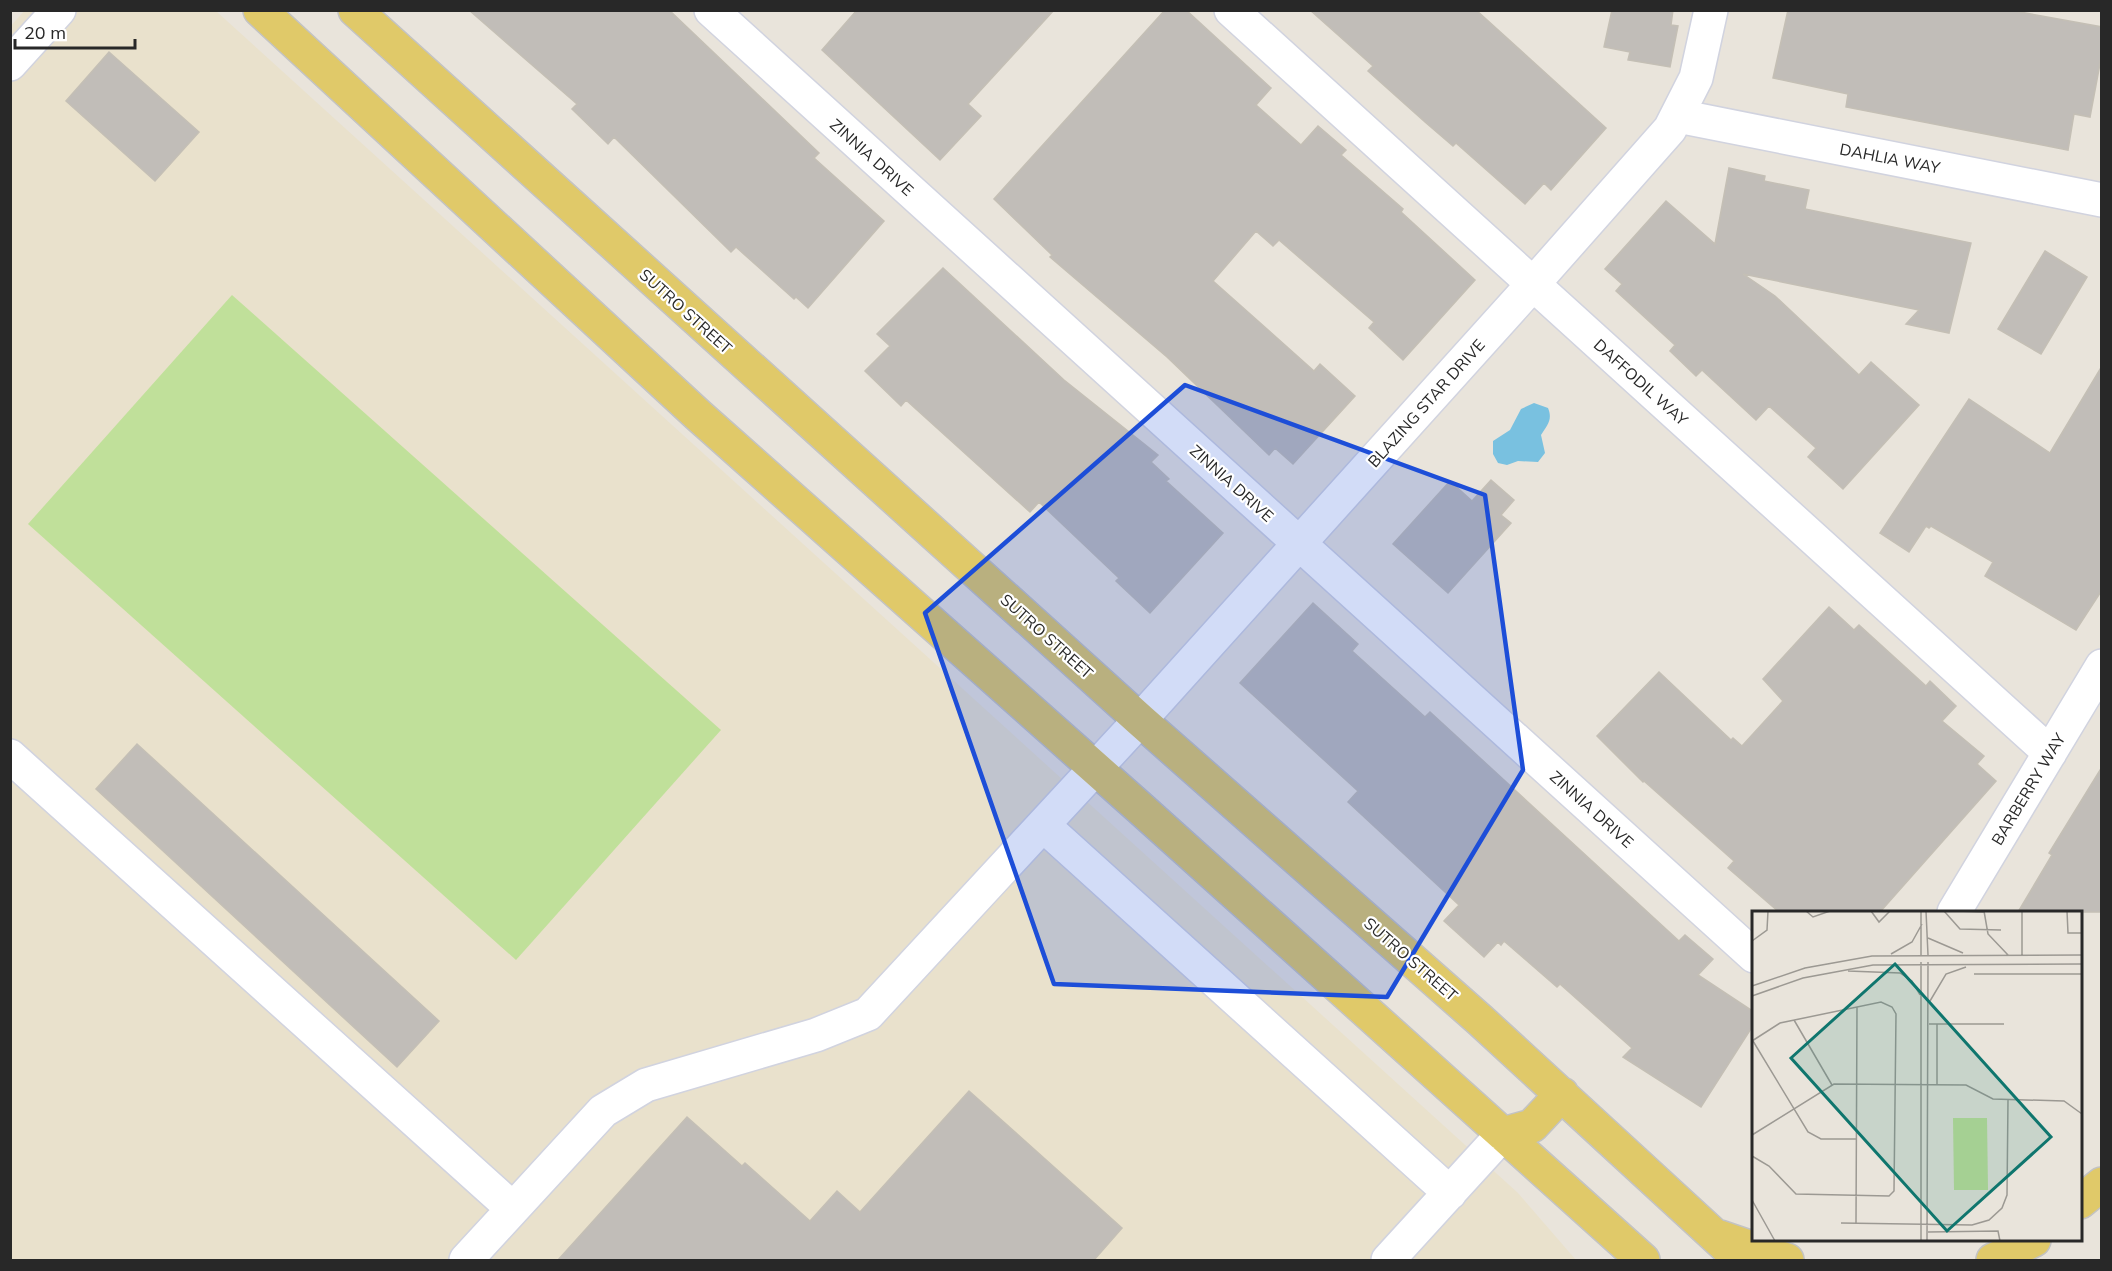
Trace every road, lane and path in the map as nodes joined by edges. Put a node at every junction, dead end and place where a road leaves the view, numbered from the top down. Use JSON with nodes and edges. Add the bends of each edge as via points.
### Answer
{"nodes":[{"id":1,"x":59,"y":10,"type":"edge"},
{"id":2,"x":260,"y":10,"type":"edge"},
{"id":3,"x":355,"y":10,"type":"edge"},
{"id":4,"x":711,"y":10,"type":"edge"},
{"id":5,"x":1231,"y":10,"type":"edge"},
{"id":6,"x":1711,"y":10,"type":"edge"},
{"id":7,"x":10,"y":64,"type":"edge"},
{"id":8,"x":1678,"y":116,"type":"junction"},
{"id":9,"x":2102,"y":200,"type":"edge"},
{"id":10,"x":1533,"y":284,"type":"junction"},
{"id":11,"x":1298,"y":543,"type":"junction"},
{"id":12,"x":2102,"y":666,"type":"edge"},
{"id":13,"x":1140,"y":720,"type":"junction"},
{"id":14,"x":2050,"y":753,"type":"junction"},
{"id":15,"x":10,"y":756,"type":"edge"},
{"id":16,"x":1095,"y":769,"type":"junction"},
{"id":17,"x":1043,"y":825,"type":"junction"},
{"id":18,"x":1955,"y":911,"type":"edge"},
{"id":19,"x":1752,"y":954,"type":"edge"},
{"id":20,"x":1562,"y":1094,"type":"junction"},
{"id":21,"x":1503,"y":1134,"type":"junction"},
{"id":22,"x":2102,"y":1184,"type":"edge"},
{"id":23,"x":1450,"y":1193,"type":"junction"},
{"id":24,"x":2082,"y":1200,"type":"edge"},
{"id":25,"x":513,"y":1209,"type":"junction"},
{"id":26,"x":1710,"y":1233,"type":"junction"},
{"id":27,"x":2030,"y":1241,"type":"edge"},
{"id":28,"x":466,"y":1260,"type":"edge"},
{"id":29,"x":1388,"y":1260,"type":"edge"},
{"id":30,"x":1642,"y":1260,"type":"edge"},
{"id":31,"x":1741,"y":1260,"type":"edge"},
{"id":32,"x":1787,"y":1260,"type":"edge"},
{"id":33,"x":1993,"y":1260,"type":"edge"}],
"edges":[{"from":1,"to":7,"type":"street"},
{"from":2,"to":16,"type":"main road","via":[[698,415]]},
{"from":3,"to":13,"type":"main road","name":"SUTRO STREET"},
{"from":4,"to":11,"type":"street","name":"ZINNIA DRIVE"},
{"from":5,"to":10,"type":"street","name":"DAFFODIL WAY"},
{"from":6,"to":8,"type":"street","name":"BLAZING STAR DRIVE","via":[[1696,78]]},
{"from":8,"to":9,"type":"street","name":"DAHLIA WAY"},
{"from":8,"to":10,"type":"street","name":"BLAZING STAR DRIVE"},
{"from":10,"to":11,"type":"street","name":"BLAZING STAR DRIVE"},
{"from":10,"to":14,"type":"street","name":"DAFFODIL WAY"},
{"from":11,"to":13,"type":"street","name":"BLAZING STAR DRIVE"},
{"from":11,"to":19,"type":"street","name":"ZINNIA DRIVE"},
{"from":12,"to":14,"type":"street","name":"BARBERRY WAY"},
{"from":13,"to":16,"type":"street","name":"BLAZING STAR DRIVE"},
{"from":13,"to":20,"type":"main road","name":"SUTRO STREET"},
{"from":14,"to":18,"type":"street","name":"BARBERRY WAY"},
{"from":15,"to":25,"type":"street"},
{"from":16,"to":17,"type":"street","name":"BLAZING STAR DRIVE"},
{"from":16,"to":21,"type":"main road"},
{"from":17,"to":23,"type":"street"},
{"from":17,"to":25,"type":"street","name":"BLAZING STAR DRIVE","via":[[868,1014],[816,1035],[646,1085],[603,1111]]},
{"from":20,"to":21,"type":"main road","via":[[1532,1126]]},
{"from":20,"to":26,"type":"main road","name":"SUTRO STREET"},
{"from":21,"to":23,"type":"street"},
{"from":21,"to":30,"type":"main road"},
{"from":22,"to":24,"type":"main road"},
{"from":23,"to":29,"type":"street"},
{"from":25,"to":28,"type":"street","name":"BLAZING STAR DRIVE"},
{"from":26,"to":31,"type":"main road","name":"SUTRO STREET"},
{"from":26,"to":32,"type":"main road"},
{"from":27,"to":33,"type":"main road"}]}
